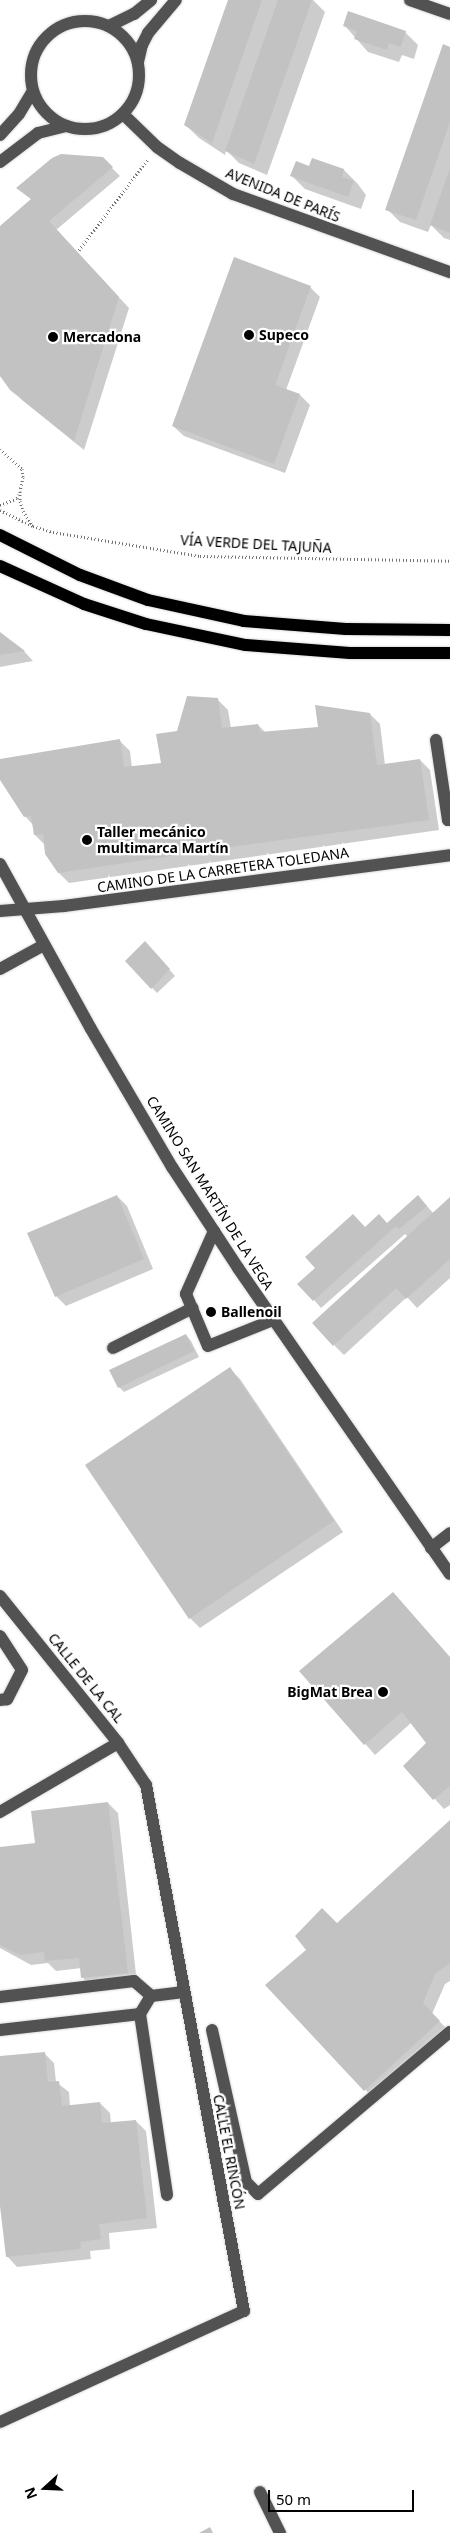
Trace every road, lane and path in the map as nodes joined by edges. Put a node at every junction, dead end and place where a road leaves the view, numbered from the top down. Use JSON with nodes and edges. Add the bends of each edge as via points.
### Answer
{"nodes":[{"id":1,"x":152,"y":0,"type":"edge"},
{"id":2,"x":176,"y":0,"type":"edge"},
{"id":3,"x":410,"y":0,"type":"edge"},
{"id":4,"x":450,"y":14,"type":"edge"},
{"id":5,"x":109,"y":26,"type":"junction"},
{"id":6,"x":138,"y":62,"type":"junction"},
{"id":7,"x":34,"y":91,"type":"junction"},
{"id":8,"x":123,"y":114,"type":"junction"},
{"id":9,"x":66,"y":126,"type":"junction"},
{"id":10,"x":0,"y":135,"type":"edge"},
{"id":11,"x":157,"y":147,"type":"junction"},
{"id":12,"x":0,"y":162,"type":"edge"},
{"id":13,"x":79,"y":250,"type":"dead end"},
{"id":14,"x":450,"y":272,"type":"edge"},
{"id":15,"x":0,"y":449,"type":"edge"},
{"id":16,"x":20,"y":491,"type":"junction"},
{"id":17,"x":0,"y":506,"type":"edge"},
{"id":18,"x":0,"y":510,"type":"edge"},
{"id":19,"x":33,"y":526,"type":"junction"},
{"id":20,"x":0,"y":536,"type":"edge"},
{"id":21,"x":450,"y":561,"type":"edge"},
{"id":22,"x":0,"y":566,"type":"edge"},
{"id":23,"x":450,"y":630,"type":"edge"},
{"id":24,"x":450,"y":653,"type":"edge"},
{"id":25,"x":436,"y":740,"type":"dead end"},
{"id":26,"x":450,"y":820,"type":"edge"},
{"id":27,"x":450,"y":855,"type":"edge"},
{"id":28,"x":0,"y":864,"type":"edge"},
{"id":29,"x":25,"y":909,"type":"junction"},
{"id":30,"x":0,"y":911,"type":"edge"},
{"id":31,"x":44,"y":945,"type":"junction"},
{"id":32,"x":0,"y":969,"type":"edge"},
{"id":33,"x":214,"y":1231,"type":"junction"},
{"id":34,"x":192,"y":1308,"type":"junction"},
{"id":35,"x":274,"y":1320,"type":"junction"},
{"id":36,"x":113,"y":1348,"type":"dead end"},
{"id":37,"x":450,"y":1534,"type":"edge"},
{"id":38,"x":431,"y":1548,"type":"junction"},
{"id":39,"x":450,"y":1574,"type":"edge"},
{"id":40,"x":0,"y":1596,"type":"edge"},
{"id":41,"x":0,"y":1636,"type":"edge"},
{"id":42,"x":0,"y":1700,"type":"edge"},
{"id":43,"x":118,"y":1743,"type":"junction"},
{"id":44,"x":0,"y":1812,"type":"edge"},
{"id":45,"x":184,"y":1992,"type":"junction"},
{"id":46,"x":151,"y":1996,"type":"junction"},
{"id":47,"x":0,"y":1997,"type":"edge"},
{"id":48,"x":140,"y":2014,"type":"junction"},
{"id":49,"x":0,"y":2030,"type":"edge"},
{"id":50,"x":212,"y":2030,"type":"dead end"},
{"id":51,"x":450,"y":2032,"type":"edge"},
{"id":52,"x":167,"y":2195,"type":"dead end"},
{"id":53,"x":0,"y":2422,"type":"edge"},
{"id":54,"x":260,"y":2492,"type":"dead end"},
{"id":55,"x":280,"y":2533,"type":"edge"}],
"edges":[{"from":1,"to":5,"type":"street","via":[[134,14]]},
{"from":2,"to":6,"type":"street","via":[[148,33]]},
{"from":3,"to":4,"type":"street"},
{"from":5,"to":6,"type":"street","via":[[132,47]]},
{"from":5,"to":7,"type":"street","via":[[89,21],[68,24],[50,34],[37,50],[31,70]]},
{"from":6,"to":8,"type":"street","via":[[139,80],[134,99]]},
{"from":7,"to":9,"type":"street","via":[[51,118]]},
{"from":7,"to":10,"type":"street"},
{"from":8,"to":9,"type":"street","via":[[106,126],[86,130]]},
{"from":8,"to":11,"type":"street","name":"AVENIDA DE PARÍS"},
{"from":9,"to":12,"type":"street","via":[[38,133]]},
{"from":11,"to":13,"type":"path"},
{"from":11,"to":14,"type":"street","name":"AVENIDA DE PARÍS","via":[[233,194]]},
{"from":15,"to":16,"type":"path","via":[[22,469],[24,477]]},
{"from":16,"to":17,"type":"path","via":[[17,498]]},
{"from":16,"to":19,"type":"path","via":[[23,511]]},
{"from":18,"to":19,"type":"path","name":"VÍA VERDE DEL TAJUÑA"},
{"from":19,"to":21,"type":"path","name":"VÍA VERDE DEL TAJUÑA","via":[[200,556]]},
{"from":20,"to":23,"type":"main road","via":[[80,575],[148,600],[244,621],[346,629]]},
{"from":22,"to":24,"type":"main road","via":[[84,604],[146,624],[246,646],[350,653]]},
{"from":25,"to":26,"type":"street"},
{"from":27,"to":29,"type":"street","name":"CAMINO DE LA CARRETERA TOLEDANA"},
{"from":28,"to":29,"type":"street","name":"CAMINO SAN MARTÍN DE LA VEGA"},
{"from":29,"to":30,"type":"street","name":"CAMINO DE LA CARRETERA TOLEDANA"},
{"from":29,"to":31,"type":"street","name":"CAMINO SAN MARTÍN DE LA VEGA"},
{"from":31,"to":32,"type":"street"},
{"from":31,"to":33,"type":"street","name":"CAMINO SAN MARTÍN DE LA VEGA","via":[[172,1167]]},
{"from":33,"to":34,"type":"street","via":[[186,1294]]},
{"from":33,"to":35,"type":"street","name":"CAMINO SAN MARTÍN DE LA VEGA"},
{"from":34,"to":35,"type":"street","via":[[208,1346]]},
{"from":34,"to":36,"type":"street"},
{"from":35,"to":38,"type":"street","name":"CAMINO SAN MARTÍN DE LA VEGA"},
{"from":37,"to":38,"type":"street"},
{"from":38,"to":39,"type":"street","name":"CAMINO SAN MARTÍN DE LA VEGA"},
{"from":40,"to":43,"type":"street","name":"CALLE DE LA CAL"},
{"from":41,"to":42,"type":"street","via":[[22,1670],[7,1699]]},
{"from":43,"to":44,"type":"street","name":"CALLE DE LA CAL"},
{"from":43,"to":45,"type":"street","name":"CALLE EL RINCÓN","via":[[146,1786]]},
{"from":45,"to":46,"type":"street"},
{"from":45,"to":53,"type":"street","name":"CALLE EL RINCÓN","via":[[244,2311]]},
{"from":46,"to":47,"type":"street","via":[[134,1981]]},
{"from":46,"to":48,"type":"street"},
{"from":48,"to":49,"type":"street"},
{"from":48,"to":52,"type":"street"},
{"from":50,"to":51,"type":"street","via":[[246,2182],[258,2194]]},
{"from":54,"to":55,"type":"street"}]}
